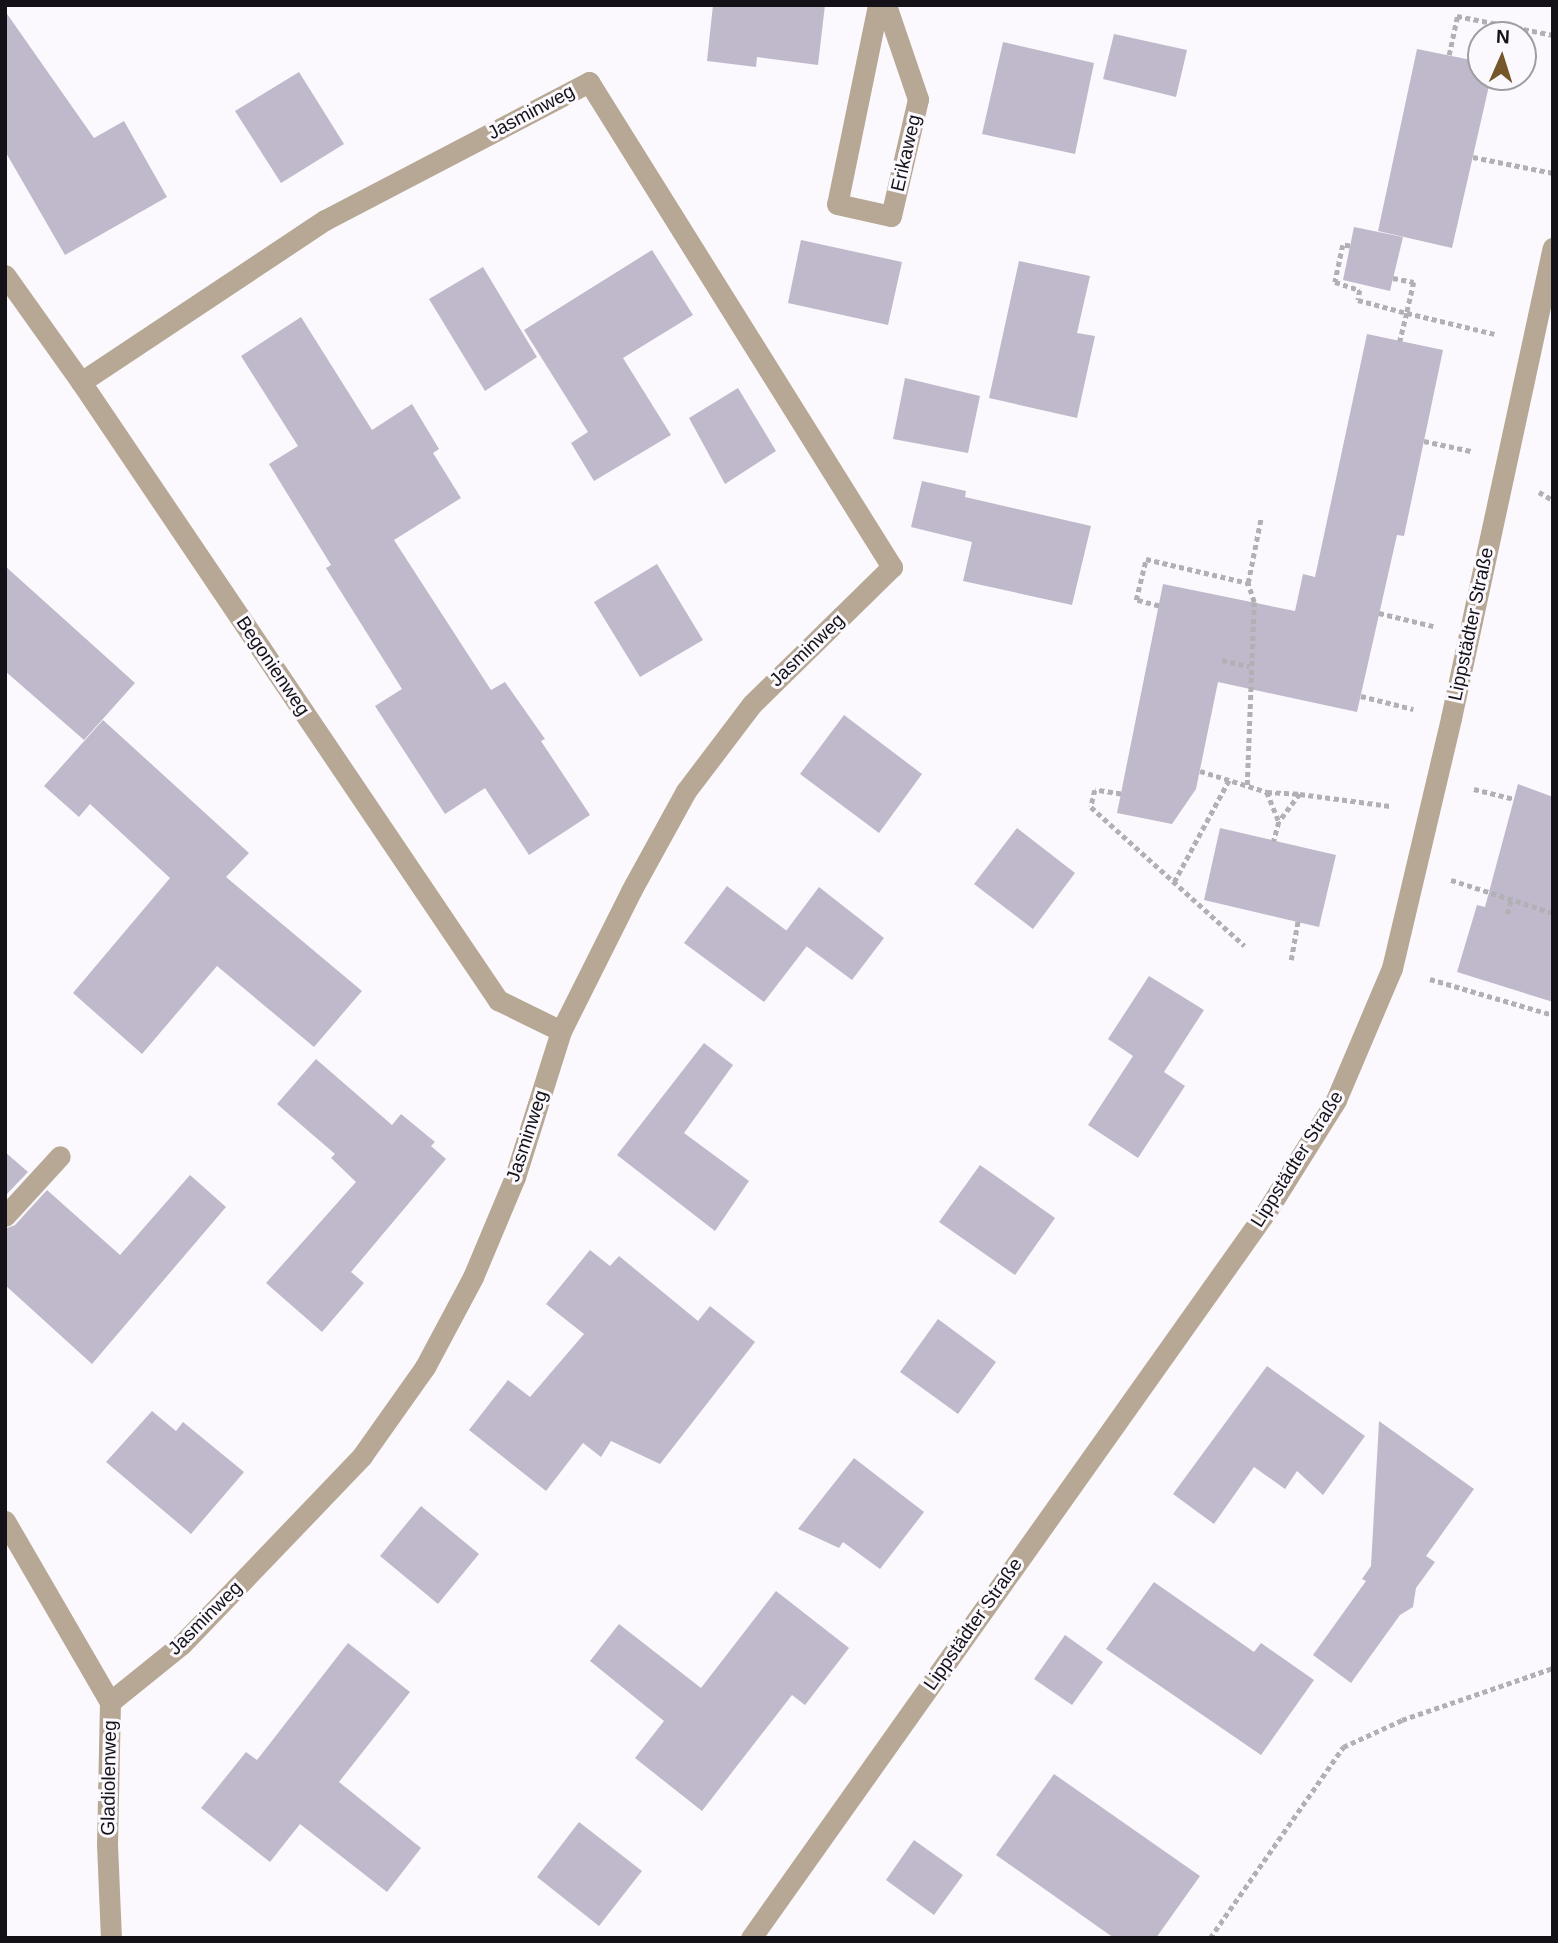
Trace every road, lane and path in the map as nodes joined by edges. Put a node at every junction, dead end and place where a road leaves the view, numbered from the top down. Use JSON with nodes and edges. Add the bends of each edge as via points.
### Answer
{"nodes":[{"id":1,"x":878,"y":5,"type":"edge"},
{"id":2,"x":886,"y":5,"type":"edge"},
{"id":3,"x":1553,"y":34,"type":"edge"},
{"id":4,"x":1449,"y":55,"type":"dead end"},
{"id":5,"x":1473,"y":157,"type":"dead end"},
{"id":6,"x":1553,"y":173,"type":"edge"},
{"id":7,"x":1350,"y":246,"type":"dead end"},
{"id":8,"x":1553,"y":248,"type":"edge"},
{"id":9,"x":5,"y":275,"type":"edge"},
{"id":10,"x":1393,"y":278,"type":"dead end"},
{"id":11,"x":1407,"y":313,"type":"junction"},
{"id":12,"x":1400,"y":341,"type":"dead end"},
{"id":13,"x":1532,"y":342,"type":"junction"},
{"id":14,"x":81,"y":382,"type":"junction"},
{"id":15,"x":1424,"y":441,"type":"dead end"},
{"id":16,"x":1507,"y":458,"type":"junction"},
{"id":17,"x":1261,"y":518,"type":"dead end"},
{"id":18,"x":1248,"y":583,"type":"junction"},
{"id":19,"x":1159,"y":606,"type":"dead end"},
{"id":20,"x":1379,"y":613,"type":"dead end"},
{"id":21,"x":1468,"y":634,"type":"junction"},
{"id":22,"x":1222,"y":660,"type":"dead end"},
{"id":23,"x":1249,"y":666,"type":"junction"},
{"id":24,"x":1361,"y":696,"type":"dead end"},
{"id":25,"x":1451,"y":718,"type":"junction"},
{"id":26,"x":1200,"y":771,"type":"dead end"},
{"id":27,"x":1229,"y":780,"type":"junction"},
{"id":28,"x":1247,"y":785,"type":"junction"},
{"id":29,"x":1267,"y":792,"type":"junction"},
{"id":30,"x":1121,"y":794,"type":"dead end"},
{"id":31,"x":1300,"y":794,"type":"junction"},
{"id":32,"x":1430,"y":811,"type":"junction"},
{"id":33,"x":1279,"y":822,"type":"junction"},
{"id":34,"x":1274,"y":841,"type":"dead end"},
{"id":35,"x":1417,"y":869,"type":"junction"},
{"id":36,"x":1174,"y":882,"type":"junction"},
{"id":37,"x":1511,"y":900,"type":"junction"},
{"id":38,"x":1553,"y":913,"type":"edge"},
{"id":39,"x":1507,"y":914,"type":"dead end"},
{"id":40,"x":1298,"y":921,"type":"dead end"},
{"id":41,"x":1245,"y":946,"type":"dead end"},
{"id":42,"x":1291,"y":960,"type":"dead end"},
{"id":43,"x":1392,"y":968,"type":"junction"},
{"id":44,"x":1553,"y":1015,"type":"edge"},
{"id":45,"x":561,"y":1031,"type":"junction"},
{"id":46,"x":60,"y":1156,"type":"dead end"},
{"id":47,"x":5,"y":1216,"type":"edge"},
{"id":48,"x":5,"y":1521,"type":"edge"},
{"id":49,"x":1553,"y":1668,"type":"edge"},
{"id":50,"x":110,"y":1702,"type":"junction"},
{"id":51,"x":111,"y":1938,"type":"edge"},
{"id":52,"x":751,"y":1938,"type":"edge"},
{"id":53,"x":1210,"y":1938,"type":"edge"}],
"edges":[{"from":1,"to":2,"type":"street","name":"Erikaweg","via":[[837,204],[891,216],[918,99]]},
{"from":3,"to":4,"type":"path","via":[[1457,16]]},
{"from":5,"to":6,"type":"path"},
{"from":7,"to":11,"type":"path","via":[[1343,245],[1335,282],[1360,290],[1358,300]]},
{"from":8,"to":13,"type":"street","name":"Lippstädter Straße"},
{"from":9,"to":14,"type":"street","name":"Begonienweg"},
{"from":10,"to":11,"type":"path","via":[[1414,282]]},
{"from":11,"to":12,"type":"path"},
{"from":11,"to":13,"type":"path"},
{"from":13,"to":16,"type":"street","name":"Lippstädter Straße"},
{"from":14,"to":45,"type":"street","name":"Begonienweg","via":[[498,1000]]},
{"from":14,"to":45,"type":"street","name":"Jasminweg","via":[[325,220],[589,82],[892,567],[752,704],[686,791]]},
{"from":15,"to":16,"type":"path"},
{"from":16,"to":21,"type":"street","name":"Lippstädter Straße"},
{"from":17,"to":18,"type":"path"},
{"from":18,"to":19,"type":"path","via":[[1146,559],[1136,600]]},
{"from":18,"to":23,"type":"path","via":[[1254,602]]},
{"from":20,"to":21,"type":"path"},
{"from":21,"to":25,"type":"street","name":"Lippstädter Straße"},
{"from":22,"to":23,"type":"path"},
{"from":23,"to":28,"type":"path"},
{"from":24,"to":25,"type":"path"},
{"from":25,"to":32,"type":"street","name":"Lippstädter Straße"},
{"from":26,"to":27,"type":"path"},
{"from":27,"to":28,"type":"path"},
{"from":27,"to":36,"type":"path"},
{"from":28,"to":29,"type":"path"},
{"from":29,"to":31,"type":"path"},
{"from":29,"to":33,"type":"path"},
{"from":30,"to":36,"type":"path","via":[[1095,790],[1091,807]]},
{"from":31,"to":32,"type":"path"},
{"from":31,"to":33,"type":"path"},
{"from":32,"to":35,"type":"street","name":"Lippstädter Straße"},
{"from":33,"to":34,"type":"path"},
{"from":35,"to":37,"type":"path"},
{"from":35,"to":43,"type":"street","name":"Lippstädter Straße"},
{"from":36,"to":41,"type":"path"},
{"from":37,"to":38,"type":"path"},
{"from":37,"to":39,"type":"path"},
{"from":40,"to":42,"type":"path"},
{"from":43,"to":44,"type":"path"},
{"from":43,"to":52,"type":"street","name":"Lippstädter Straße","via":[[1336,1100],[1268,1209]]},
{"from":45,"to":50,"type":"street","name":"Jasminweg","via":[[515,1177],[473,1277],[425,1367],[362,1456],[181,1644]]},
{"from":46,"to":47,"type":"street"},
{"from":48,"to":50,"type":"street","name":"Gladiolenweg"},
{"from":49,"to":53,"type":"path","via":[[1402,1720],[1343,1747]]},
{"from":50,"to":51,"type":"street","name":"Gladiolenweg","via":[[107,1844]]}]}
